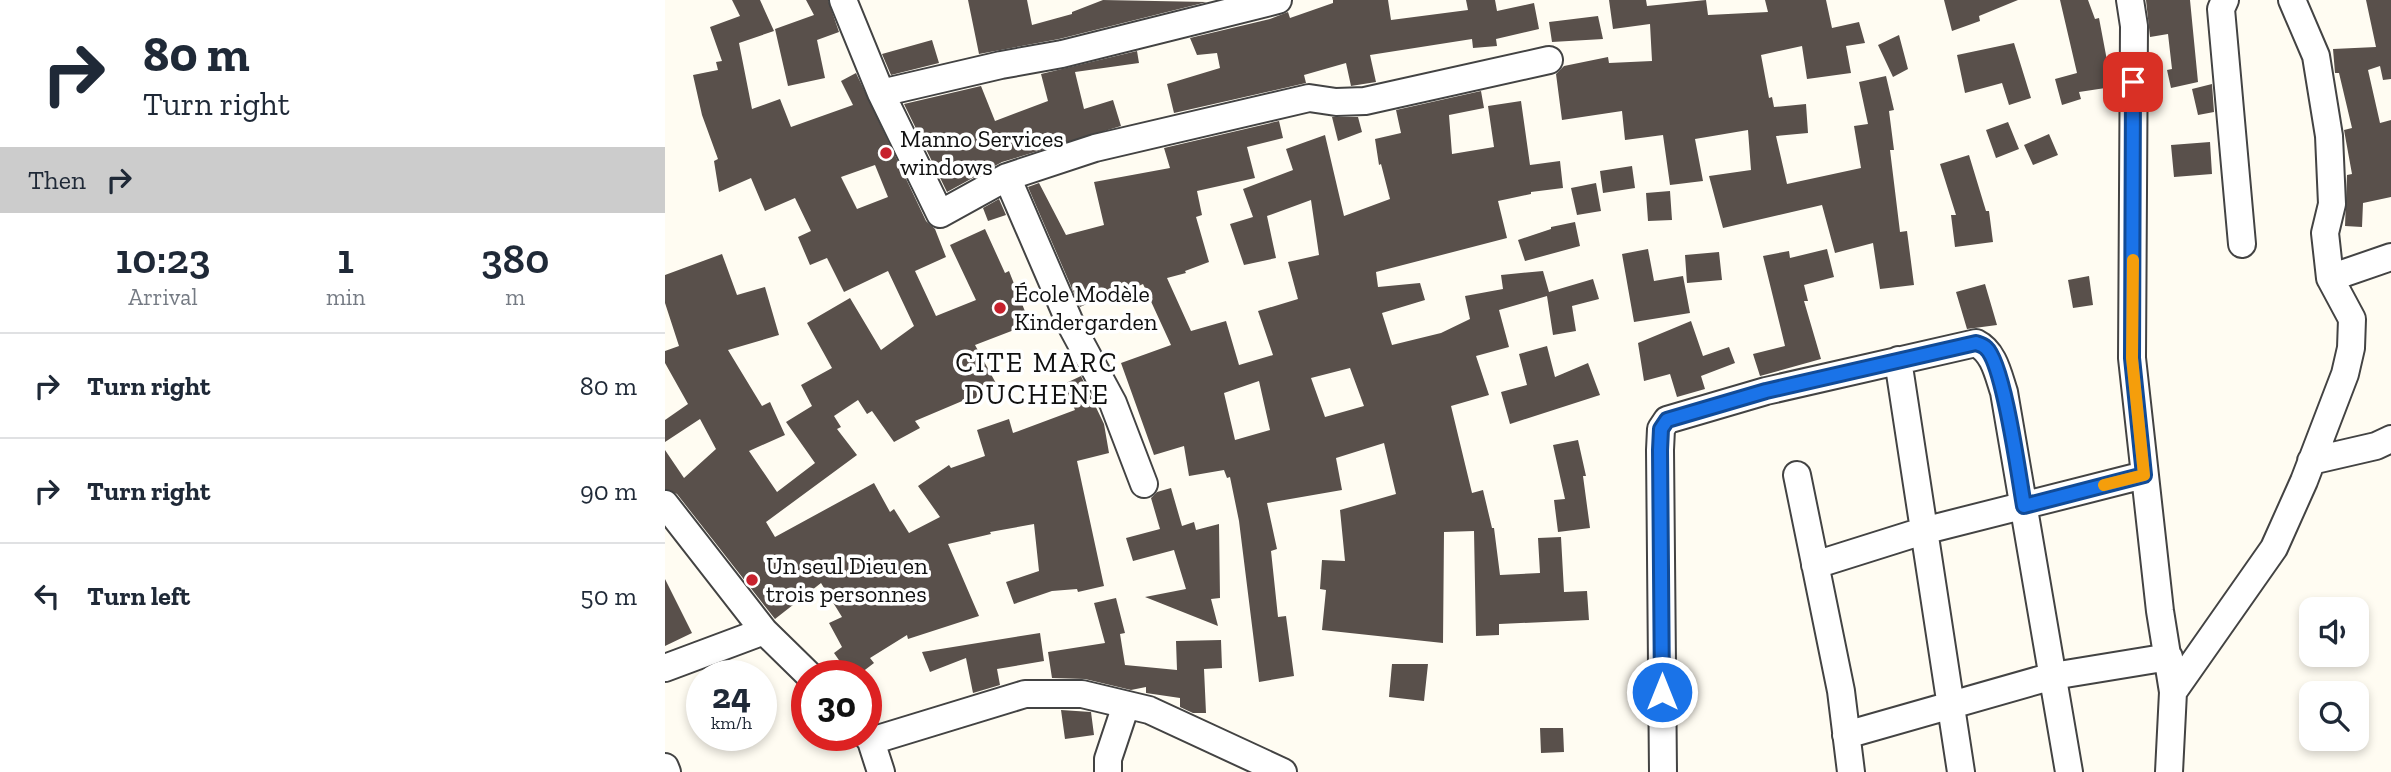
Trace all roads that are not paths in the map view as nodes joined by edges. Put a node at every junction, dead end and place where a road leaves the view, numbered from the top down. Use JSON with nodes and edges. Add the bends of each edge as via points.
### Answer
{"nodes":[{"id":1,"x":843,"y":0,"type":"edge"},
{"id":2,"x":1278,"y":0,"type":"edge"},
{"id":3,"x":2130,"y":0,"type":"edge"},
{"id":4,"x":2225,"y":0,"type":"edge"},
{"id":5,"x":2292,"y":0,"type":"edge"},
{"id":6,"x":1549,"y":60,"type":"dead end"},
{"id":7,"x":881,"y":93,"type":"junction"},
{"id":8,"x":1007,"y":177,"type":"junction"},
{"id":9,"x":2242,"y":244,"type":"dead end"},
{"id":10,"x":2391,"y":257,"type":"edge"},
{"id":11,"x":2330,"y":278,"type":"junction"},
{"id":12,"x":1898,"y":360,"type":"junction"},
{"id":13,"x":2391,"y":439,"type":"edge"},
{"id":14,"x":2311,"y":461,"type":"junction"},
{"id":15,"x":1797,"y":475,"type":"dead end"},
{"id":16,"x":2144,"y":475,"type":"junction"},
{"id":17,"x":1144,"y":484,"type":"dead end"},
{"id":18,"x":665,"y":504,"type":"edge"},
{"id":19,"x":2024,"y":506,"type":"junction"},
{"id":20,"x":1923,"y":531,"type":"junction"},
{"id":21,"x":1815,"y":565,"type":"junction"},
{"id":22,"x":764,"y":631,"type":"junction"},
{"id":23,"x":2169,"y":657,"type":"junction"},
{"id":24,"x":794,"y":660,"type":"edge"},
{"id":25,"x":665,"y":668,"type":"edge"},
{"id":26,"x":2053,"y":676,"type":"junction"},
{"id":27,"x":2173,"y":692,"type":"junction"},
{"id":28,"x":1126,"y":705,"type":"junction"},
{"id":29,"x":1951,"y":707,"type":"junction"},
{"id":30,"x":882,"y":734,"type":"edge"},
{"id":31,"x":1846,"y":735,"type":"junction"},
{"id":32,"x":874,"y":751,"type":"edge"},
{"id":33,"x":665,"y":767,"type":"edge"},
{"id":34,"x":667,"y":772,"type":"edge"},
{"id":35,"x":881,"y":772,"type":"edge"},
{"id":36,"x":1108,"y":772,"type":"edge"},
{"id":37,"x":1283,"y":772,"type":"edge"},
{"id":38,"x":1663,"y":772,"type":"edge"},
{"id":39,"x":1851,"y":772,"type":"edge"},
{"id":40,"x":1961,"y":772,"type":"edge"},
{"id":41,"x":2069,"y":772,"type":"edge"},
{"id":42,"x":2169,"y":772,"type":"edge"}],
"edges":[{"from":1,"to":7,"type":"street"},
{"from":2,"to":7,"type":"street"},
{"from":3,"to":16,"type":"street","via":[[2134,26],[2132,358]]},
{"from":4,"to":9,"type":"street","via":[[2221,9]]},
{"from":5,"to":11,"type":"street","via":[[2316,56],[2329,136],[2332,204],[2325,233]]},
{"from":6,"to":8,"type":"street","via":[[1365,101],[1308,97],[1095,148]]},
{"from":7,"to":8,"type":"street","via":[[940,214]]},
{"from":8,"to":17,"type":"street","via":[[1066,314],[1113,403]]},
{"from":10,"to":11,"type":"street"},
{"from":11,"to":14,"type":"street","via":[[2351,320],[2351,348]]},
{"from":12,"to":19,"type":"street","via":[[1976,343],[1986,348],[2004,392]]},
{"from":12,"to":20,"type":"street"},
{"from":12,"to":38,"type":"street","via":[[1684,413],[1667,420],[1661,429]]},
{"from":13,"to":14,"type":"street"},
{"from":14,"to":27,"type":"street","via":[[2274,548]]},
{"from":15,"to":21,"type":"street"},
{"from":16,"to":19,"type":"street"},
{"from":16,"to":23,"type":"street"},
{"from":18,"to":22,"type":"street"},
{"from":19,"to":20,"type":"street"},
{"from":19,"to":26,"type":"street"},
{"from":20,"to":21,"type":"street"},
{"from":20,"to":29,"type":"street"},
{"from":21,"to":31,"type":"street"},
{"from":22,"to":24,"type":"street"},
{"from":22,"to":25,"type":"street"},
{"from":23,"to":26,"type":"street"},
{"from":23,"to":27,"type":"street"},
{"from":26,"to":29,"type":"street"},
{"from":26,"to":41,"type":"street"},
{"from":27,"to":42,"type":"street"},
{"from":28,"to":30,"type":"street","via":[[1082,694],[1025,694]]},
{"from":28,"to":36,"type":"street"},
{"from":28,"to":37,"type":"street","via":[[1149,710]]},
{"from":29,"to":31,"type":"street"},
{"from":29,"to":40,"type":"street"},
{"from":31,"to":39,"type":"street"},
{"from":32,"to":35,"type":"street"},
{"from":33,"to":34,"type":"street"}]}
